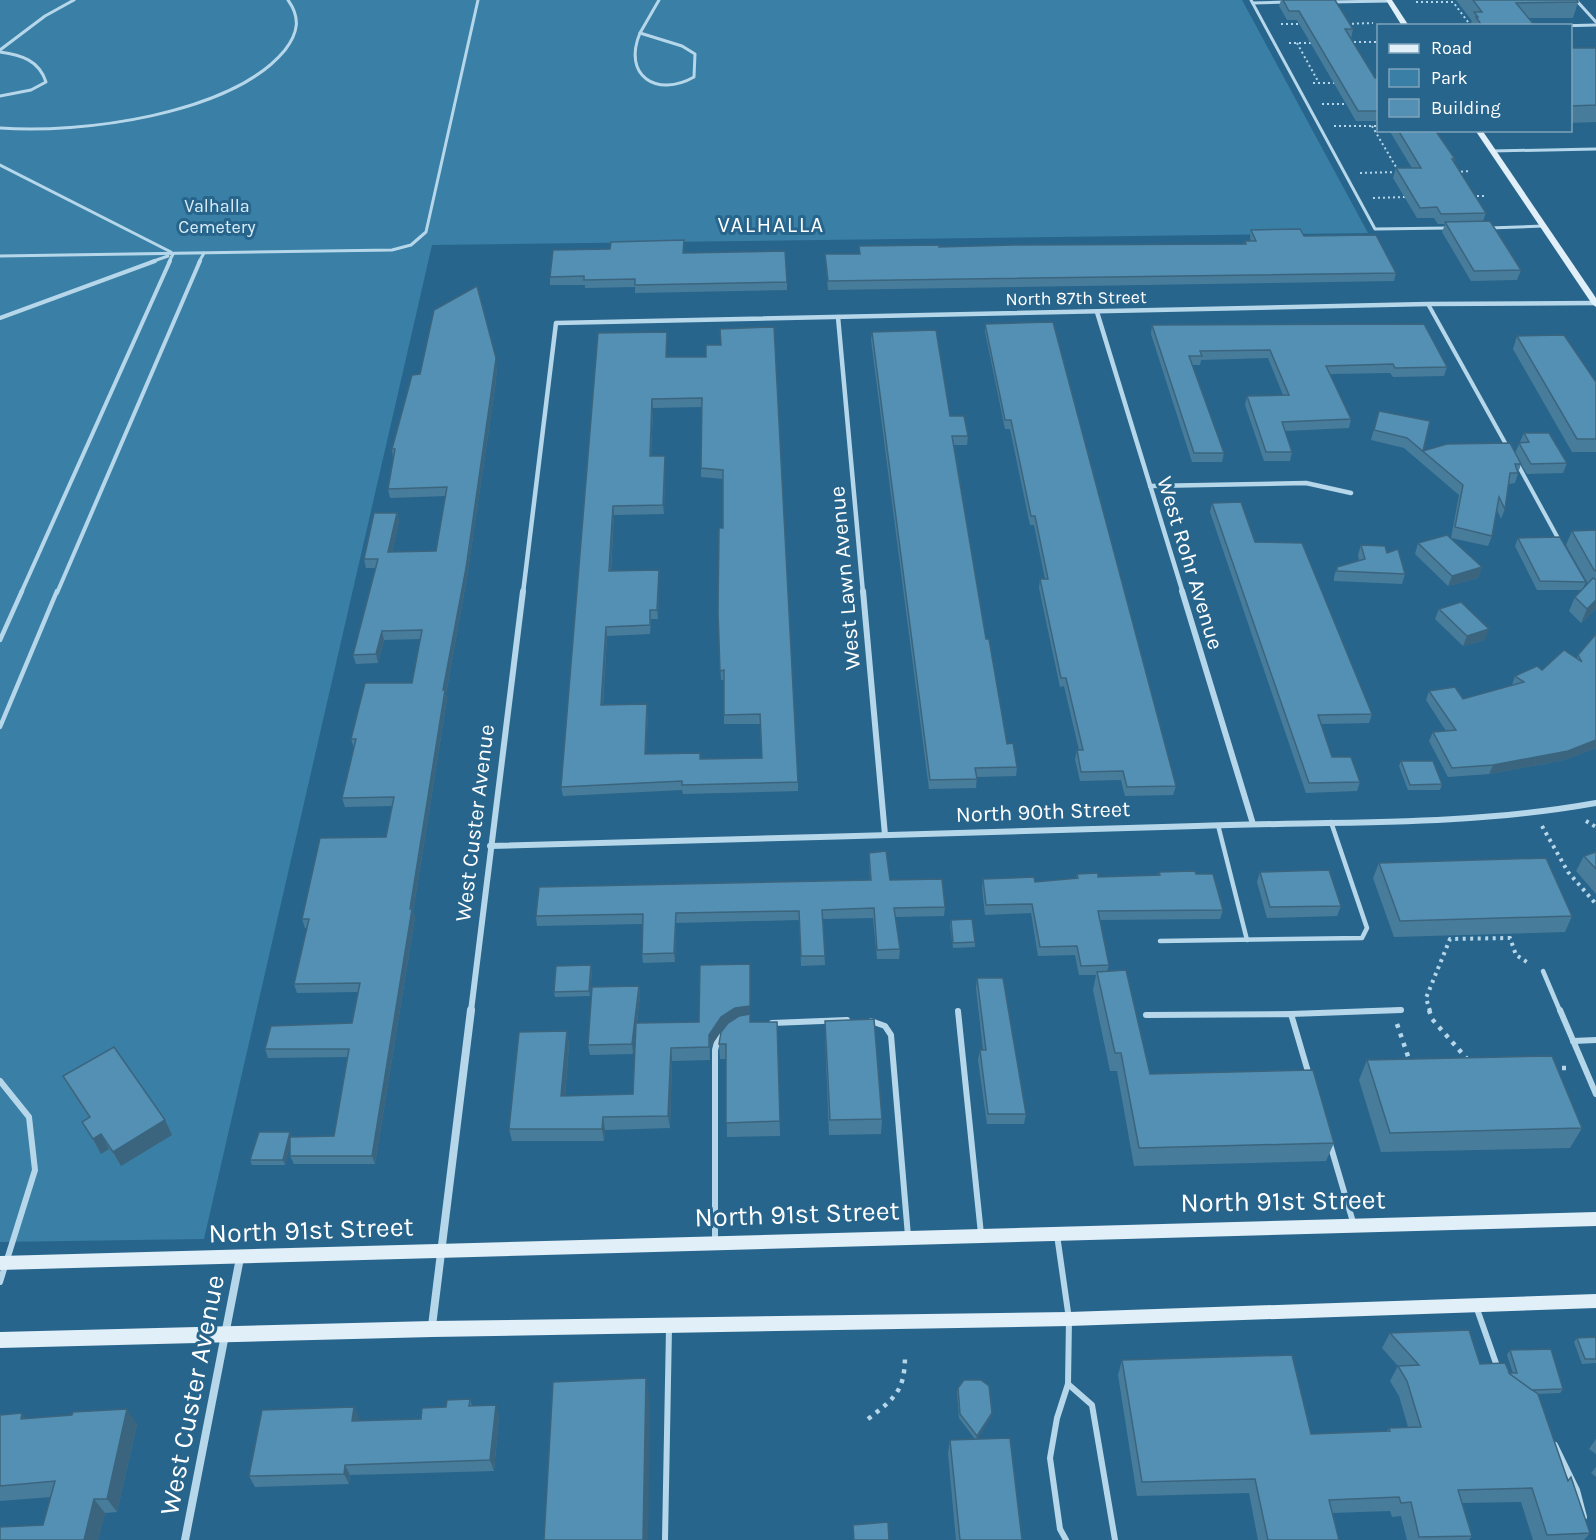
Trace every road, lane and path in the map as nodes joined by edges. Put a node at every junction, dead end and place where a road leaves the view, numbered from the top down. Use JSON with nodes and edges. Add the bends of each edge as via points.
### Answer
{"nodes":[{"id":1,"x":74,"y":0,"type":"edge"},
{"id":2,"x":288,"y":0,"type":"edge"},
{"id":3,"x":478,"y":0,"type":"edge"},
{"id":4,"x":659,"y":0,"type":"edge"},
{"id":5,"x":1576,"y":0,"type":"edge"},
{"id":6,"x":1252,"y":1,"type":"edge"},
{"id":7,"x":1389,"y":1,"type":"edge"},
{"id":8,"x":1288,"y":2,"type":"edge"},
{"id":9,"x":1323,"y":2,"type":"edge"},
{"id":10,"x":1416,"y":2,"type":"dead end"},
{"id":11,"x":1373,"y":23,"type":"dead end"},
{"id":12,"x":1596,"y":23,"type":"edge"},
{"id":13,"x":1308,"y":24,"type":"edge"},
{"id":14,"x":1340,"y":24,"type":"edge"},
{"id":15,"x":1405,"y":24,"type":"edge"},
{"id":16,"x":1470,"y":24,"type":"edge"},
{"id":17,"x":1264,"y":25,"type":"junction"},
{"id":18,"x":1572,"y":25,"type":"edge"},
{"id":19,"x":640,"y":33,"type":"junction"},
{"id":20,"x":1343,"y":42,"type":"edge"},
{"id":21,"x":1377,"y":42,"type":"edge"},
{"id":22,"x":1275,"y":43,"type":"junction"},
{"id":23,"x":1297,"y":43,"type":"junction"},
{"id":24,"x":1320,"y":43,"type":"edge"},
{"id":25,"x":0,"y":51,"type":"edge"},
{"id":26,"x":1319,"y":83,"type":"junction"},
{"id":27,"x":1343,"y":83,"type":"edge"},
{"id":28,"x":1296,"y":84,"type":"junction"},
{"id":29,"x":0,"y":96,"type":"edge"},
{"id":30,"x":1355,"y":104,"type":"edge"},
{"id":31,"x":1308,"y":105,"type":"junction"},
{"id":32,"x":1319,"y":126,"type":"junction"},
{"id":33,"x":1372,"y":126,"type":"junction"},
{"id":34,"x":1377,"y":126,"type":"edge"},
{"id":35,"x":0,"y":128,"type":"edge"},
{"id":36,"x":1479,"y":132,"type":"edge"},
{"id":37,"x":1596,"y":149,"type":"edge"},
{"id":38,"x":1492,"y":151,"type":"junction"},
{"id":39,"x":0,"y":165,"type":"edge"},
{"id":40,"x":1470,"y":171,"type":"dead end"},
{"id":41,"x":1446,"y":172,"type":"edge"},
{"id":42,"x":1344,"y":173,"type":"junction"},
{"id":43,"x":1463,"y":196,"type":"edge"},
{"id":44,"x":1486,"y":196,"type":"dead end"},
{"id":45,"x":1416,"y":197,"type":"edge"},
{"id":46,"x":1358,"y":198,"type":"junction"},
{"id":47,"x":1543,"y":226,"type":"junction"},
{"id":48,"x":1452,"y":228,"type":"edge"},
{"id":49,"x":1485,"y":228,"type":"edge"},
{"id":50,"x":173,"y":254,"type":"junction"},
{"id":51,"x":204,"y":254,"type":"junction"},
{"id":52,"x":0,"y":256,"type":"edge"},
{"id":53,"x":1596,"y":303,"type":"edge"},
{"id":54,"x":1428,"y":304,"type":"junction"},
{"id":55,"x":1097,"y":312,"type":"junction"},
{"id":56,"x":838,"y":317,"type":"junction"},
{"id":57,"x":0,"y":318,"type":"edge"},
{"id":58,"x":556,"y":323,"type":"joint"},
{"id":59,"x":1510,"y":452,"type":"edge"},
{"id":60,"x":1516,"y":462,"type":"edge"},
{"id":61,"x":1149,"y":486,"type":"junction"},
{"id":62,"x":1351,"y":493,"type":"dead end"},
{"id":63,"x":1562,"y":545,"type":"edge"},
{"id":64,"x":0,"y":640,"type":"edge"},
{"id":65,"x":0,"y":727,"type":"edge"},
{"id":66,"x":1596,"y":802,"type":"edge"},
{"id":67,"x":1535,"y":813,"type":"junction"},
{"id":68,"x":1332,"y":822,"type":"junction"},
{"id":69,"x":1253,"y":824,"type":"junction"},
{"id":70,"x":1218,"y":825,"type":"junction"},
{"id":71,"x":885,"y":835,"type":"junction"},
{"id":72,"x":490,"y":846,"type":"junction"},
{"id":73,"x":1596,"y":904,"type":"edge"},
{"id":74,"x":1247,"y":940,"type":"junction"},
{"id":75,"x":1160,"y":941,"type":"dead end"},
{"id":76,"x":1543,"y":971,"type":"joint"},
{"id":77,"x":1401,"y":1010,"type":"dead end"},
{"id":78,"x":958,"y":1011,"type":"dead end"},
{"id":79,"x":1393,"y":1011,"type":"junction"},
{"id":80,"x":1291,"y":1014,"type":"junction"},
{"id":81,"x":1146,"y":1015,"type":"dead end"},
{"id":82,"x":849,"y":1020,"type":"edge"},
{"id":83,"x":861,"y":1020,"type":"edge"},
{"id":84,"x":767,"y":1024,"type":"edge"},
{"id":85,"x":729,"y":1029,"type":"edge"},
{"id":86,"x":1596,"y":1040,"type":"edge"},
{"id":87,"x":1573,"y":1041,"type":"junction"},
{"id":88,"x":1470,"y":1062,"type":"edge"},
{"id":89,"x":1584,"y":1067,"type":"junction"},
{"id":90,"x":1549,"y":1068,"type":"edge"},
{"id":91,"x":1413,"y":1072,"type":"edge"},
{"id":92,"x":0,"y":1081,"type":"edge"},
{"id":93,"x":1311,"y":1082,"type":"edge"},
{"id":94,"x":1596,"y":1094,"type":"edge"},
{"id":95,"x":1328,"y":1137,"type":"edge"},
{"id":96,"x":1596,"y":1219,"type":"edge"},
{"id":97,"x":1353,"y":1225,"type":"junction"},
{"id":98,"x":1057,"y":1232,"type":"junction"},
{"id":99,"x":981,"y":1234,"type":"junction"},
{"id":100,"x":908,"y":1236,"type":"junction"},
{"id":101,"x":714,"y":1242,"type":"junction"},
{"id":102,"x":442,"y":1251,"type":"junction"},
{"id":103,"x":240,"y":1258,"type":"junction"},
{"id":104,"x":3,"y":1263,"type":"edge"},
{"id":105,"x":0,"y":1282,"type":"edge"},
{"id":106,"x":1596,"y":1300,"type":"edge"},
{"id":107,"x":1475,"y":1304,"type":"junction"},
{"id":108,"x":1069,"y":1319,"type":"junction"},
{"id":109,"x":669,"y":1325,"type":"junction"},
{"id":110,"x":432,"y":1329,"type":"junction"},
{"id":111,"x":224,"y":1335,"type":"junction"},
{"id":112,"x":0,"y":1340,"type":"edge"},
{"id":113,"x":905,"y":1355,"type":"dead end"},
{"id":114,"x":1500,"y":1375,"type":"edge"},
{"id":115,"x":1068,"y":1384,"type":"junction"},
{"id":116,"x":868,"y":1419,"type":"dead end"},
{"id":117,"x":1552,"y":1438,"type":"edge"},
{"id":118,"x":1585,"y":1520,"type":"edge"},
{"id":119,"x":185,"y":1540,"type":"edge"},
{"id":120,"x":666,"y":1540,"type":"edge"},
{"id":121,"x":1066,"y":1540,"type":"edge"},
{"id":122,"x":1115,"y":1540,"type":"edge"}],
"edges":[{"from":1,"to":25,"type":"lane","via":[[45,16]]},
{"from":2,"to":35,"type":"lane","via":[[296,10],[297,32],[271,66],[242,83],[208,98],[123,121],[70,129]]},
{"from":3,"to":51,"type":"lane","via":[[421,240],[392,250]]},
{"from":4,"to":19,"type":"lane"},
{"from":5,"to":12,"type":"lane"},
{"from":6,"to":8,"type":"lane"},
{"from":6,"to":17,"type":"lane"},
{"from":7,"to":9,"type":"lane"},
{"from":7,"to":15,"type":"main road"},
{"from":10,"to":16,"type":"path","via":[[1453,2]]},
{"from":11,"to":14,"type":"path"},
{"from":12,"to":18,"type":"lane"},
{"from":13,"to":17,"type":"path"},
{"from":17,"to":22,"type":"lane"},
{"from":19,"to":19,"type":"lane","via":[[636,68],[648,82],[675,86],[694,77],[695,54]]},
{"from":20,"to":21,"type":"path"},
{"from":22,"to":23,"type":"path"},
{"from":22,"to":28,"type":"lane"},
{"from":23,"to":24,"type":"path"},
{"from":23,"to":26,"type":"path"},
{"from":25,"to":29,"type":"lane","via":[[22,54],[45,75],[46,81],[33,89]]},
{"from":26,"to":27,"type":"path"},
{"from":26,"to":28,"type":"path"},
{"from":28,"to":31,"type":"lane"},
{"from":30,"to":31,"type":"path"},
{"from":31,"to":32,"type":"lane"},
{"from":32,"to":33,"type":"path"},
{"from":32,"to":42,"type":"lane"},
{"from":33,"to":34,"type":"path"},
{"from":33,"to":42,"type":"path","via":[[1399,172]]},
{"from":36,"to":38,"type":"main road"},
{"from":37,"to":38,"type":"lane"},
{"from":38,"to":47,"type":"main road"},
{"from":39,"to":50,"type":"lane"},
{"from":40,"to":41,"type":"path"},
{"from":42,"to":46,"type":"lane"},
{"from":43,"to":44,"type":"path"},
{"from":45,"to":46,"type":"path"},
{"from":46,"to":48,"type":"lane","via":[[1375,229]]},
{"from":47,"to":49,"type":"lane"},
{"from":47,"to":53,"type":"main road"},
{"from":50,"to":51,"type":"lane"},
{"from":50,"to":52,"type":"lane"},
{"from":50,"to":57,"type":"lane"},
{"from":50,"to":64,"type":"lane"},
{"from":51,"to":65,"type":"lane","via":[[192,274]]},
{"from":53,"to":54,"type":"street","name":"North 87th Street"},
{"from":54,"to":55,"type":"street","name":"North 87th Street"},
{"from":54,"to":59,"type":"lane"},
{"from":55,"to":56,"type":"street","name":"North 87th Street"},
{"from":55,"to":61,"type":"street","name":"West Rohr Avenue"},
{"from":56,"to":58,"type":"street","name":"North 87th Street"},
{"from":56,"to":71,"type":"street","name":"West Lawn Avenue"},
{"from":58,"to":72,"type":"street","name":"West Custer Avenue"},
{"from":60,"to":63,"type":"lane"},
{"from":61,"to":62,"type":"street","via":[[1306,483]]},
{"from":61,"to":69,"type":"street","name":"West Rohr Avenue"},
{"from":66,"to":67,"type":"street","name":"North 90th Street"},
{"from":67,"to":68,"type":"street","name":"North 90th Street","via":[[1456,822]]},
{"from":67,"to":73,"type":"path","via":[[1569,873]]},
{"from":68,"to":69,"type":"street","name":"North 90th Street"},
{"from":68,"to":74,"type":"lane","via":[[1367,928],[1362,938]]},
{"from":69,"to":70,"type":"street","name":"North 90th Street"},
{"from":70,"to":71,"type":"street","name":"North 90th Street"},
{"from":70,"to":74,"type":"lane"},
{"from":71,"to":72,"type":"street","name":"North 90th Street"},
{"from":72,"to":102,"type":"street","name":"West Custer Avenue"},
{"from":74,"to":75,"type":"lane"},
{"from":76,"to":87,"type":"lane"},
{"from":76,"to":88,"type":"path","via":[[1516,956],[1510,938],[1450,939],[1426,998],[1432,1020]]},
{"from":77,"to":79,"type":"lane"},
{"from":78,"to":99,"type":"lane"},
{"from":79,"to":80,"type":"lane"},
{"from":79,"to":91,"type":"path"},
{"from":80,"to":81,"type":"lane"},
{"from":80,"to":93,"type":"lane"},
{"from":82,"to":84,"type":"lane"},
{"from":83,"to":100,"type":"lane","via":[[885,1026],[891,1035]]},
{"from":85,"to":101,"type":"lane","via":[[718,1038],[715,1050]]},
{"from":86,"to":87,"type":"lane"},
{"from":87,"to":89,"type":"lane"},
{"from":89,"to":90,"type":"path"},
{"from":89,"to":94,"type":"lane"},
{"from":92,"to":104,"type":"lane","via":[[29,1117],[35,1170]]},
{"from":95,"to":97,"type":"lane"},
{"from":96,"to":97,"type":"main road","name":"North 91st Street"},
{"from":97,"to":98,"type":"main road","name":"North 91st Street"},
{"from":98,"to":99,"type":"main road","name":"North 91st Street"},
{"from":98,"to":108,"type":"lane"},
{"from":99,"to":100,"type":"main road","name":"North 91st Street"},
{"from":100,"to":101,"type":"main road","name":"North 91st Street"},
{"from":101,"to":102,"type":"main road","name":"North 91st Street"},
{"from":102,"to":103,"type":"main road","name":"North 91st Street"},
{"from":102,"to":110,"type":"street","name":"West Custer Avenue"},
{"from":103,"to":104,"type":"main road","name":"North 91st Street"},
{"from":103,"to":111,"type":"street","name":"West Custer Avenue"},
{"from":104,"to":105,"type":"lane"},
{"from":106,"to":107,"type":"main road"},
{"from":107,"to":108,"type":"main road"},
{"from":107,"to":114,"type":"lane"},
{"from":108,"to":109,"type":"main road"},
{"from":108,"to":115,"type":"lane"},
{"from":109,"to":110,"type":"main road"},
{"from":109,"to":120,"type":"lane"},
{"from":110,"to":111,"type":"main road"},
{"from":111,"to":112,"type":"main road"},
{"from":111,"to":119,"type":"street","name":"West Custer Avenue"},
{"from":113,"to":116,"type":"path","via":[[905,1384]]},
{"from":115,"to":121,"type":"lane","via":[[1050,1458],[1060,1529]]},
{"from":115,"to":122,"type":"lane","via":[[1092,1405]]},
{"from":117,"to":118,"type":"lane","via":[[1577,1490]]}]}
